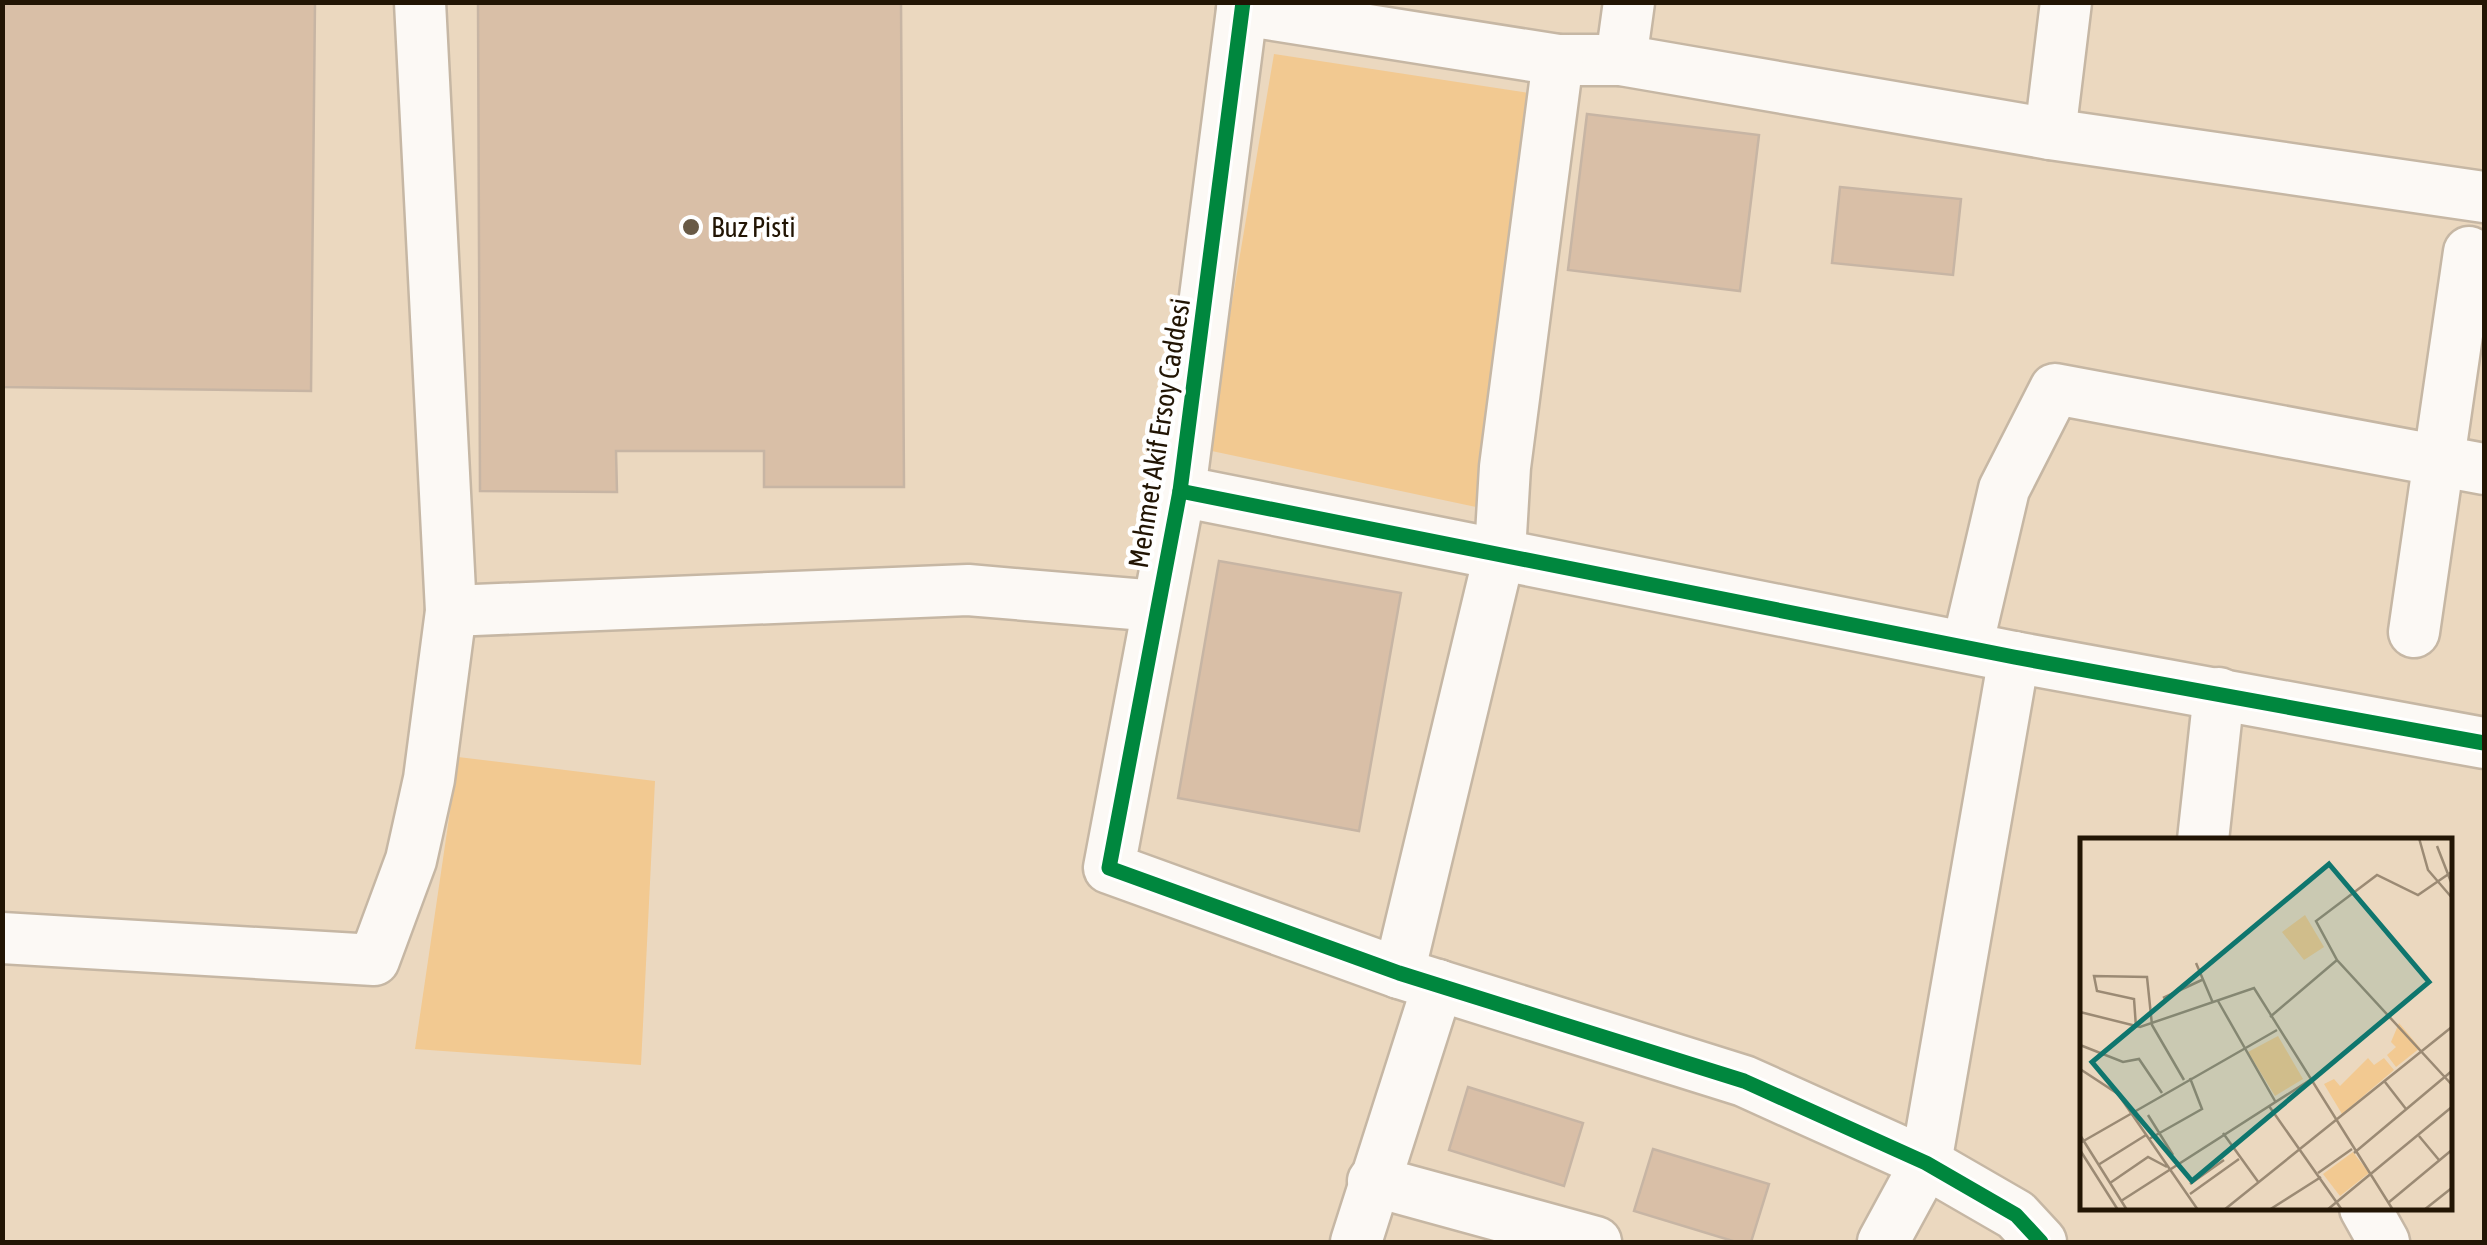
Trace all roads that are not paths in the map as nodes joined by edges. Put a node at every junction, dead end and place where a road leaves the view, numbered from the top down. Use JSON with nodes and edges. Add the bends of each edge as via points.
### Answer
{"nodes":[{"id":1,"x":420,"y":2,"type":"edge"},
{"id":2,"x":1628,"y":2,"type":"edge"},
{"id":3,"x":2066,"y":2,"type":"edge"},
{"id":4,"x":1242,"y":6,"type":"edge"},
{"id":5,"x":1558,"y":60,"type":"junction"},
{"id":6,"x":1621,"y":60,"type":"junction"},
{"id":7,"x":2050,"y":134,"type":"junction"},
{"id":8,"x":2484,"y":198,"type":"edge"},
{"id":9,"x":2469,"y":252,"type":"dead end"},
{"id":10,"x":2462,"y":465,"type":"edge"},
{"id":11,"x":1180,"y":491,"type":"junction"},
{"id":12,"x":1500,"y":552,"type":"junction"},
{"id":13,"x":1157,"y":606,"type":"junction"},
{"id":14,"x":451,"y":611,"type":"junction"},
{"id":15,"x":2414,"y":632,"type":"dead end"},
{"id":16,"x":1990,"y":652,"type":"junction"},
{"id":17,"x":2219,"y":693,"type":"junction"},
{"id":18,"x":2484,"y":742,"type":"edge"},
{"id":19,"x":2203,"y":838,"type":"edge"},
{"id":20,"x":2,"y":938,"type":"edge"},
{"id":21,"x":1418,"y":979,"type":"junction"},
{"id":22,"x":1926,"y":1163,"type":"junction"},
{"id":23,"x":1373,"y":1181,"type":"junction"},
{"id":24,"x":2366,"y":1210,"type":"edge"},
{"id":25,"x":2034,"y":1240,"type":"edge"},
{"id":26,"x":1356,"y":1242,"type":"edge"},
{"id":27,"x":1596,"y":1242,"type":"edge"},
{"id":28,"x":1883,"y":1242,"type":"edge"},
{"id":29,"x":2384,"y":1242,"type":"edge"}],
"edges":[{"from":1,"to":14,"type":"street"},
{"from":2,"to":6,"type":"street"},
{"from":3,"to":7,"type":"street"},
{"from":4,"to":5,"type":"street"},
{"from":4,"to":11,"type":"street","name":"Mehmet Akif Ersoy Caddesi"},
{"from":5,"to":6,"type":"street"},
{"from":5,"to":12,"type":"street"},
{"from":6,"to":7,"type":"street"},
{"from":7,"to":8,"type":"street"},
{"from":9,"to":10,"type":"street"},
{"from":10,"to":15,"type":"street"},
{"from":10,"to":16,"type":"street","via":[[2055,389],[2004,489]]},
{"from":11,"to":12,"type":"street"},
{"from":11,"to":13,"type":"street","name":"Mehmet Akif Ersoy Caddesi"},
{"from":12,"to":16,"type":"street"},
{"from":12,"to":21,"type":"street"},
{"from":13,"to":14,"type":"street","via":[[968,590]]},
{"from":13,"to":21,"type":"street","name":"Mehmet Akif Ersoy Caddesi","via":[[1109,868]]},
{"from":14,"to":20,"type":"street","via":[[426,796],[411,860],[374,960]]},
{"from":16,"to":17,"type":"street"},
{"from":16,"to":22,"type":"street"},
{"from":17,"to":18,"type":"street"},
{"from":17,"to":19,"type":"street"},
{"from":21,"to":22,"type":"street","via":[[1744,1081]]},
{"from":21,"to":23,"type":"street"},
{"from":22,"to":25,"type":"street","via":[[2016,1215]]},
{"from":22,"to":28,"type":"street"},
{"from":23,"to":26,"type":"street"},
{"from":23,"to":27,"type":"street"},
{"from":24,"to":29,"type":"street"}]}
